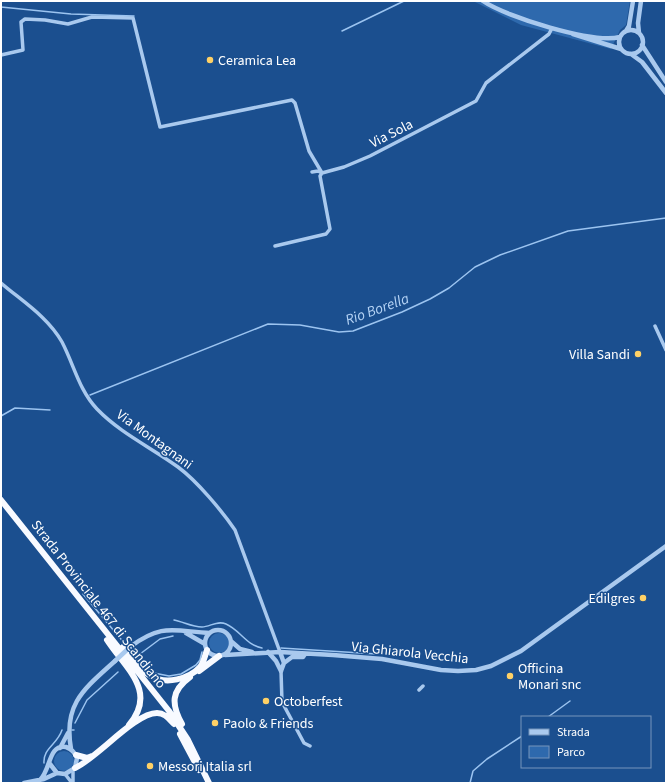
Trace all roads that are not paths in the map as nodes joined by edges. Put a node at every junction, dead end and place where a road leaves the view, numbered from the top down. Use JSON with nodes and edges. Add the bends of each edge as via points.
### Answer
{"nodes":[{"id":1,"x":483,"y":1,"type":"edge"},
{"id":2,"x":633,"y":1,"type":"edge"},
{"id":3,"x":641,"y":1,"type":"edge"},
{"id":4,"x":552,"y":28,"type":"junction"},
{"id":5,"x":626,"y":31,"type":"junction"},
{"id":6,"x":568,"y":32,"type":"junction"},
{"id":7,"x":639,"y":33,"type":"junction"},
{"id":8,"x":620,"y":37,"type":"junction"},
{"id":9,"x":642,"y":45,"type":"junction"},
{"id":10,"x":621,"y":49,"type":"junction"},
{"id":11,"x":631,"y":54,"type":"junction"},
{"id":12,"x":1,"y":55,"type":"edge"},
{"id":13,"x":666,"y":82,"type":"edge"},
{"id":14,"x":666,"y":93,"type":"edge"},
{"id":15,"x":312,"y":172,"type":"dead end"},
{"id":16,"x":322,"y":173,"type":"junction"},
{"id":17,"x":275,"y":246,"type":"dead end"},
{"id":18,"x":1,"y":283,"type":"edge"},
{"id":19,"x":655,"y":326,"type":"dead end"},
{"id":20,"x":666,"y":350,"type":"edge"},
{"id":21,"x":1,"y":500,"type":"edge"},
{"id":22,"x":666,"y":546,"type":"edge"},
{"id":23,"x":90,"y":612,"type":"junction"},
{"id":24,"x":183,"y":632,"type":"junction"},
{"id":25,"x":210,"y":633,"type":"junction"},
{"id":26,"x":232,"y":642,"type":"junction"},
{"id":27,"x":206,"y":647,"type":"junction"},
{"id":28,"x":268,"y":652,"type":"junction"},
{"id":29,"x":280,"y":652,"type":"junction"},
{"id":30,"x":257,"y":653,"type":"junction"},
{"id":31,"x":305,"y":654,"type":"junction"},
{"id":32,"x":222,"y":656,"type":"junction"},
{"id":33,"x":276,"y":661,"type":"junction"},
{"id":34,"x":284,"y":663,"type":"junction"},
{"id":35,"x":281,"y":671,"type":"junction"},
{"id":36,"x":423,"y":686,"type":"dead end"},
{"id":37,"x":419,"y":690,"type":"dead end"},
{"id":38,"x":123,"y":732,"type":"junction"},
{"id":39,"x":68,"y":733,"type":"junction"},
{"id":40,"x":310,"y":746,"type":"dead end"},
{"id":41,"x":60,"y":748,"type":"junction"},
{"id":42,"x":71,"y":749,"type":"junction"},
{"id":43,"x":96,"y":754,"type":"junction"},
{"id":44,"x":76,"y":755,"type":"junction"},
{"id":45,"x":50,"y":764,"type":"junction"},
{"id":46,"x":74,"y":770,"type":"junction"},
{"id":47,"x":202,"y":771,"type":"junction"},
{"id":48,"x":57,"y":773,"type":"junction"},
{"id":49,"x":65,"y":774,"type":"junction"},
{"id":50,"x":40,"y":780,"type":"junction"},
{"id":51,"x":24,"y":783,"type":"edge"},
{"id":52,"x":72,"y":783,"type":"edge"},
{"id":53,"x":205,"y":783,"type":"edge"},
{"id":54,"x":209,"y":783,"type":"edge"}],
"edges":[{"from":1,"to":4,"type":"street","via":[[509,14]]},
{"from":2,"to":5,"type":"street"},
{"from":3,"to":7,"type":"street"},
{"from":4,"to":6,"type":"street"},
{"from":4,"to":16,"type":"street","name":"Via Sola","via":[[549,34],[486,83],[476,101],[370,156]]},
{"from":5,"to":7,"type":"street"},
{"from":5,"to":8,"type":"street"},
{"from":6,"to":8,"type":"street","via":[[599,38]]},
{"from":6,"to":10,"type":"street"},
{"from":7,"to":9,"type":"street"},
{"from":8,"to":10,"type":"street"},
{"from":9,"to":11,"type":"street","via":[[638,52]]},
{"from":9,"to":13,"type":"street"},
{"from":10,"to":11,"type":"street"},
{"from":11,"to":14,"type":"street","via":[[642,62]]},
{"from":12,"to":16,"type":"street","via":[[23,50],[21,22],[25,20],[68,24],[92,17],[133,18],[160,127],[292,100],[309,151]]},
{"from":15,"to":16,"type":"street"},
{"from":16,"to":17,"type":"street","via":[[320,176],[329,232]]},
{"from":18,"to":29,"type":"street","name":"Via Montagnani","via":[[53,329],[62,342],[87,398],[97,410],[184,472],[236,530]]},
{"from":19,"to":20,"type":"street"},
{"from":21,"to":23,"type":"highway","name":"Strada Provinciale 467 di Scandiano"},
{"from":22,"to":31,"type":"street","name":"Via Ghiarola Vecchia","via":[[521,651],[491,666],[476,670],[448,670],[382,659]]},
{"from":23,"to":27,"type":"highway","via":[[140,668],[152,677],[171,680],[185,677],[199,667]]},
{"from":23,"to":38,"type":"highway","via":[[134,676],[141,692],[135,718]]},
{"from":23,"to":47,"type":"highway","name":"Strada Provinciale 467 di Scandiano","via":[[177,723]]},
{"from":24,"to":25,"type":"street","name":"Via Ghiarola Vecchia"},
{"from":24,"to":27,"type":"street","name":"Via Ghiarola Vecchia"},
{"from":24,"to":39,"type":"street","name":"Via Ghiarola Vecchia","bridge":true,"via":[[160,630],[145,636],[115,661],[78,698],[69,719]]},
{"from":25,"to":26,"type":"street","name":"Via Ghiarola Vecchia","via":[[224,631]]},
{"from":25,"to":27,"type":"street","via":[[206,639]]},
{"from":26,"to":30,"type":"street","name":"Via Ghiarola Vecchia","via":[[240,649]]},
{"from":26,"to":32,"type":"street","via":[[230,650]]},
{"from":27,"to":32,"type":"street","name":"Via Ghiarola Vecchia","via":[[212,655]]},
{"from":28,"to":29,"type":"street","name":"Via Ghiarola Vecchia"},
{"from":28,"to":30,"type":"street","name":"Via Ghiarola Vecchia"},
{"from":28,"to":33,"type":"street"},
{"from":29,"to":31,"type":"street","name":"Via Ghiarola Vecchia"},
{"from":29,"to":33,"type":"street"},
{"from":29,"to":34,"type":"street"},
{"from":30,"to":32,"type":"street","name":"Via Ghiarola Vecchia"},
{"from":31,"to":34,"type":"street","via":[[303,657],[292,657]]},
{"from":32,"to":47,"type":"highway","via":[[186,680],[174,701],[175,710],[203,764]]},
{"from":33,"to":35,"type":"street"},
{"from":34,"to":35,"type":"street"},
{"from":35,"to":40,"type":"street","via":[[282,702],[304,743]]},
{"from":36,"to":37,"type":"street"},
{"from":38,"to":43,"type":"highway"},
{"from":38,"to":47,"type":"highway","via":[[151,713],[166,716]]},
{"from":39,"to":41,"type":"street","name":"Via Ghiarola Vecchia"},
{"from":39,"to":42,"type":"street","name":"Via Ghiarola Vecchia"},
{"from":41,"to":42,"type":"street"},
{"from":41,"to":45,"type":"street","name":"Via Ghiarola Vecchia","via":[[52,754]]},
{"from":42,"to":44,"type":"street","name":"Via Ghiarola Vecchia"},
{"from":43,"to":44,"type":"highway","via":[[87,758]]},
{"from":43,"to":46,"type":"highway"},
{"from":44,"to":46,"type":"street"},
{"from":45,"to":48,"type":"street"},
{"from":45,"to":50,"type":"street","name":"Via Ghiarola Vecchia"},
{"from":46,"to":49,"type":"street"},
{"from":46,"to":52,"type":"street"},
{"from":47,"to":53,"type":"highway","name":"Strada Provinciale 467 di Scandiano"},
{"from":47,"to":54,"type":"highway","name":"Strada Provinciale 467 di Scandiano"},
{"from":48,"to":49,"type":"street"},
{"from":48,"to":50,"type":"street"},
{"from":49,"to":52,"type":"street"},
{"from":50,"to":51,"type":"street"}]}
